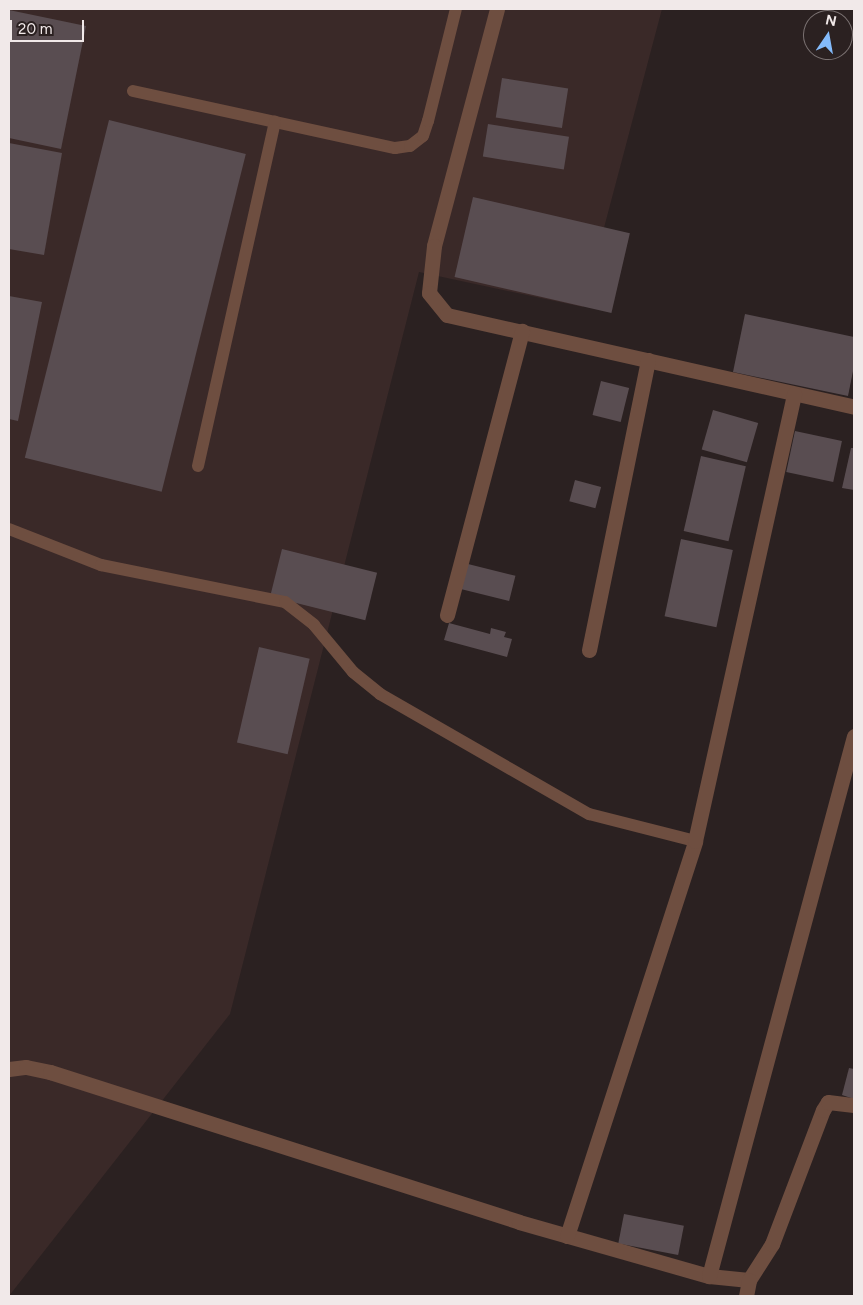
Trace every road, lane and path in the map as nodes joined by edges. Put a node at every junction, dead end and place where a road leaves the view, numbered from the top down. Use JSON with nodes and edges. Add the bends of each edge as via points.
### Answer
{"nodes":[{"id":1,"x":456,"y":9,"type":"edge"},
{"id":2,"x":497,"y":9,"type":"edge"},
{"id":3,"x":133,"y":91,"type":"dead end"},
{"id":4,"x":275,"y":122,"type":"junction"},
{"id":5,"x":522,"y":332,"type":"junction"},
{"id":6,"x":648,"y":360,"type":"junction"},
{"id":7,"x":794,"y":394,"type":"junction"},
{"id":8,"x":854,"y":407,"type":"edge"},
{"id":9,"x":198,"y":466,"type":"dead end"},
{"id":10,"x":9,"y":529,"type":"edge"},
{"id":11,"x":447,"y":615,"type":"dead end"},
{"id":12,"x":589,"y":650,"type":"dead end"},
{"id":13,"x":854,"y":736,"type":"edge"},
{"id":14,"x":694,"y":841,"type":"junction"},
{"id":15,"x":9,"y":1069,"type":"edge"},
{"id":16,"x":854,"y":1105,"type":"edge"},
{"id":17,"x":567,"y":1236,"type":"junction"},
{"id":18,"x":709,"y":1276,"type":"junction"},
{"id":19,"x":750,"y":1280,"type":"junction"},
{"id":20,"x":746,"y":1296,"type":"edge"}],
"edges":[{"from":1,"to":4,"type":"lane","via":[[428,122],[423,136],[410,146],[395,148]]},
{"from":2,"to":5,"type":"street","via":[[434,246],[429,293],[447,315]]},
{"from":3,"to":4,"type":"lane"},
{"from":4,"to":9,"type":"lane"},
{"from":5,"to":6,"type":"street"},
{"from":5,"to":11,"type":"street"},
{"from":6,"to":7,"type":"street"},
{"from":6,"to":12,"type":"street"},
{"from":7,"to":8,"type":"street"},
{"from":7,"to":14,"type":"street"},
{"from":10,"to":14,"type":"lane","via":[[101,565],[284,602],[314,625],[353,672],[388,699],[589,814]]},
{"from":13,"to":18,"type":"street"},
{"from":14,"to":17,"type":"street"},
{"from":15,"to":17,"type":"street","via":[[26,1067],[50,1072]]},
{"from":16,"to":19,"type":"street","via":[[828,1102],[823,1110],[772,1244]]},
{"from":17,"to":18,"type":"street"},
{"from":18,"to":19,"type":"street"},
{"from":19,"to":20,"type":"street"}]}
